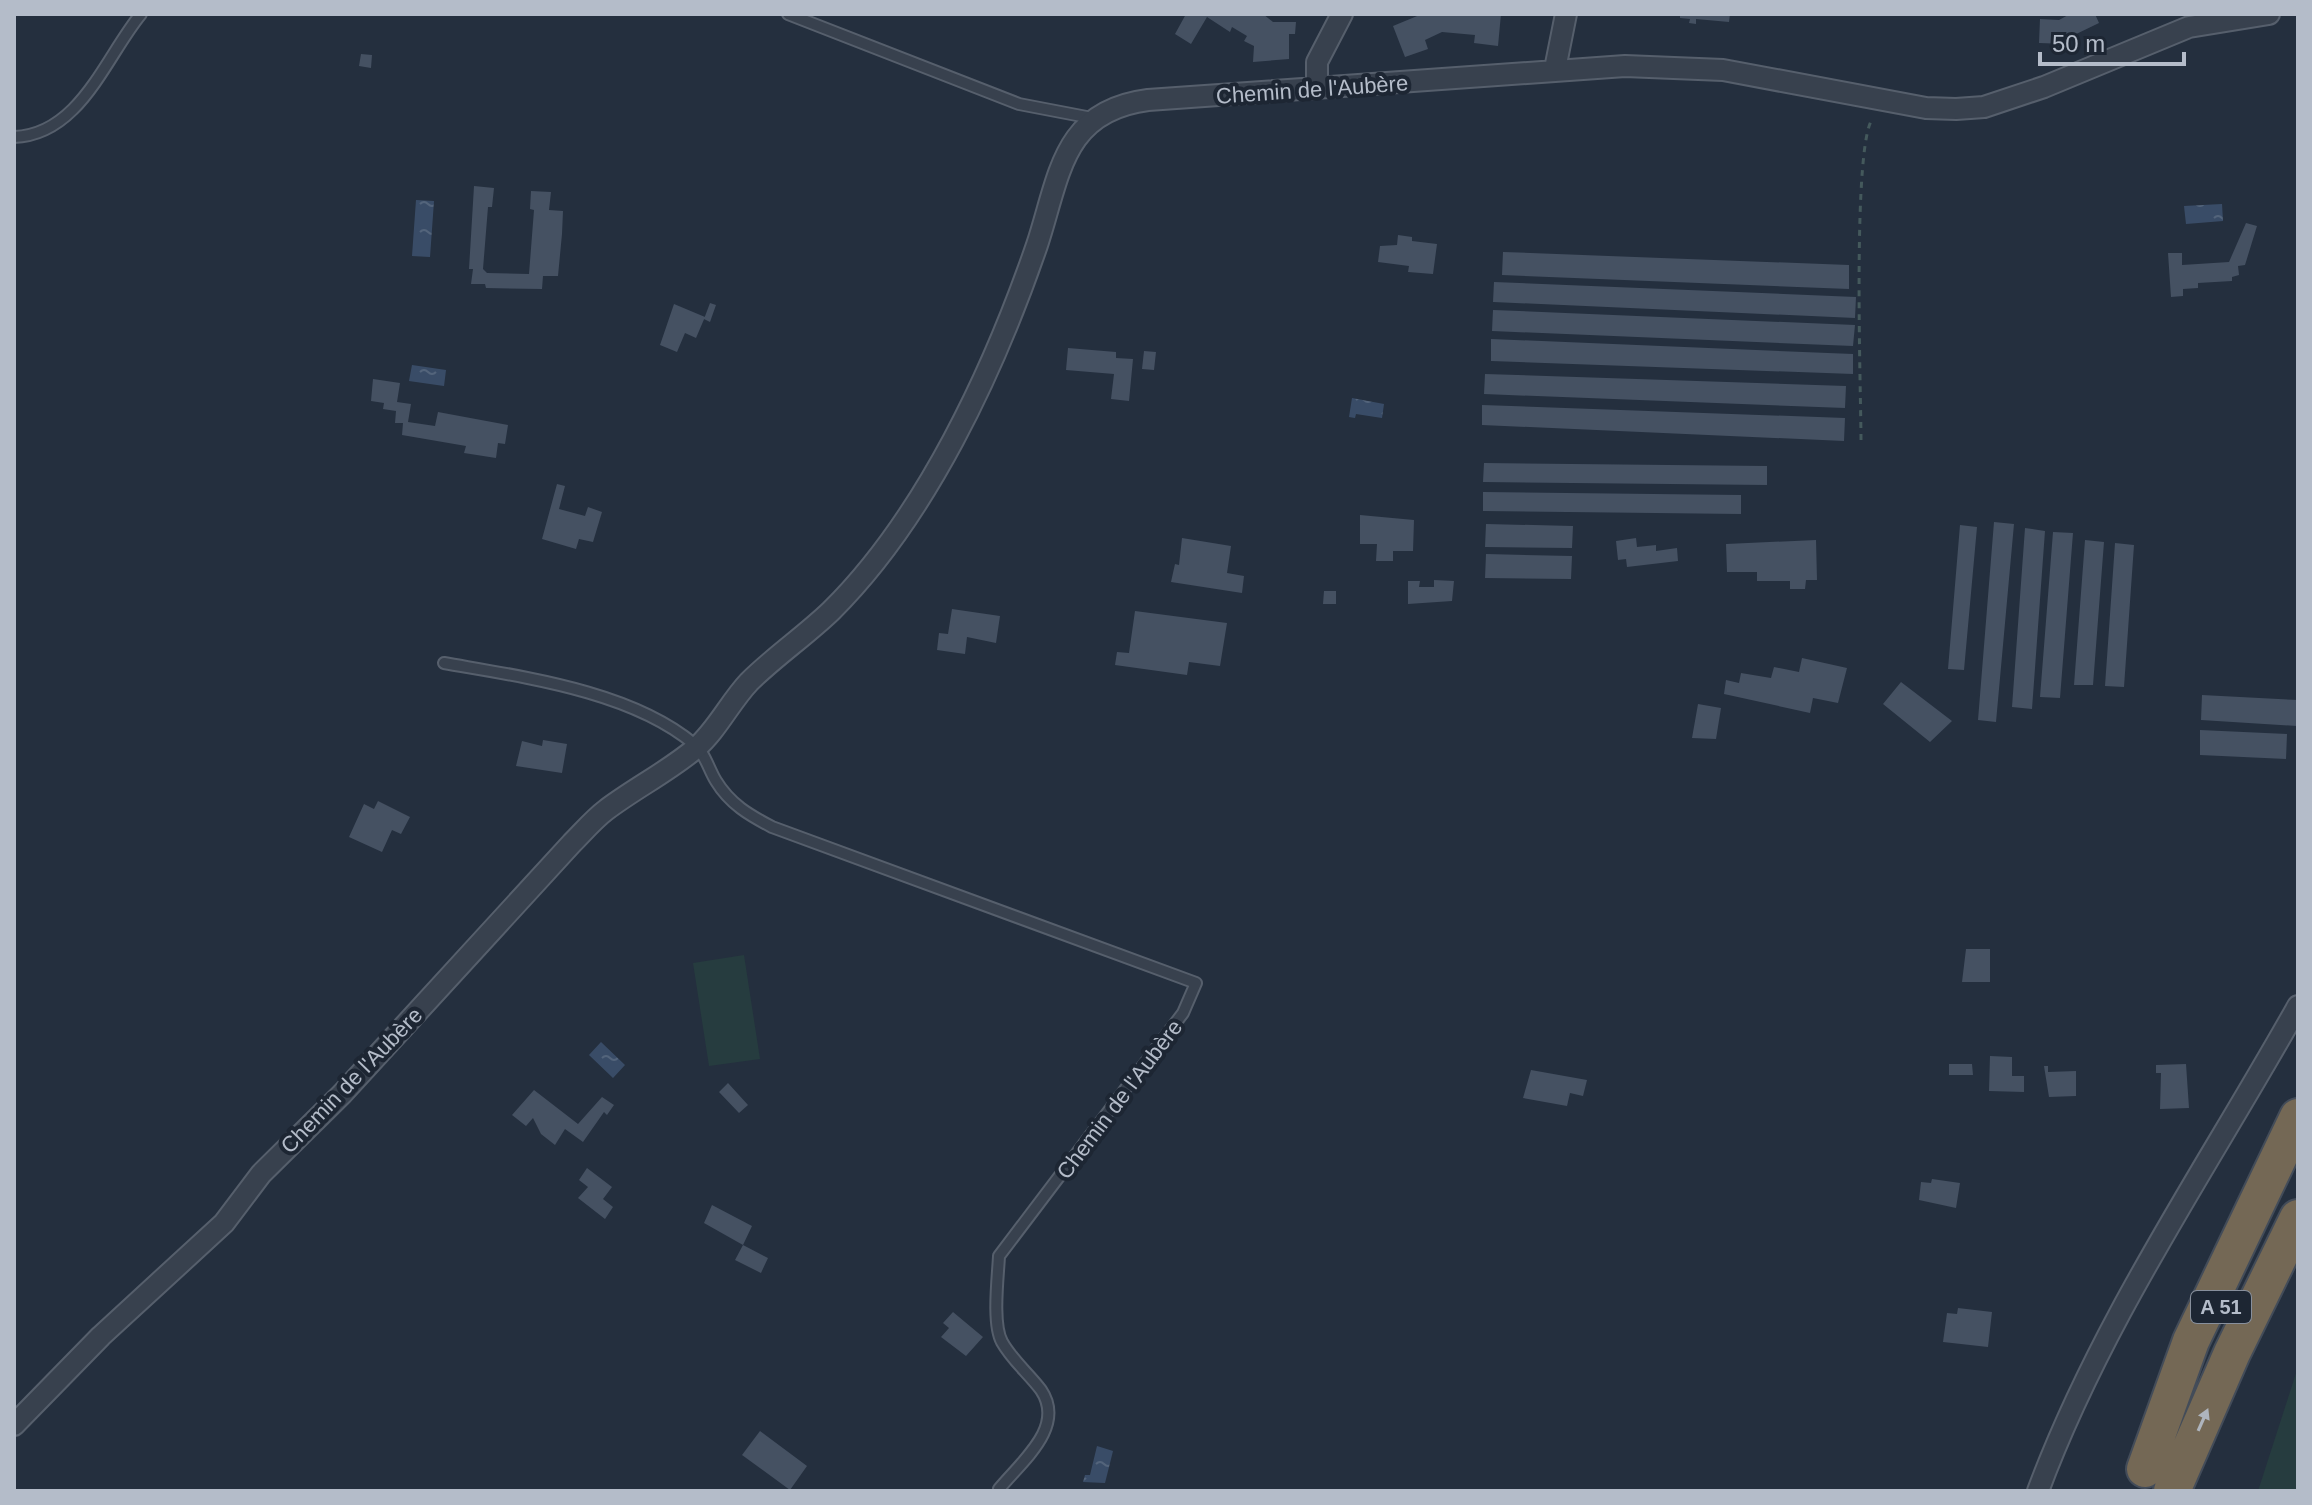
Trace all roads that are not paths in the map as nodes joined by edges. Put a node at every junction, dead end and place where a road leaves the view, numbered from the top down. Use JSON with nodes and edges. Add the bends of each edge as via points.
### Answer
{"nodes":[{"id":1,"x":141,"y":14,"type":"edge"},
{"id":2,"x":788,"y":14,"type":"edge"},
{"id":3,"x":1342,"y":14,"type":"edge"},
{"id":4,"x":1566,"y":14,"type":"edge"},
{"id":5,"x":2269,"y":14,"type":"edge"},
{"id":6,"x":1555,"y":69,"type":"junction"},
{"id":7,"x":1317,"y":86,"type":"junction"},
{"id":8,"x":1092,"y":118,"type":"junction"},
{"id":9,"x":14,"y":137,"type":"edge"},
{"id":10,"x":444,"y":663,"type":"dead end"},
{"id":11,"x":698,"y":747,"type":"junction"},
{"id":12,"x":2298,"y":1006,"type":"edge"},
{"id":13,"x":2298,"y":1117,"type":"edge"},
{"id":14,"x":2298,"y":1146,"type":"edge"},
{"id":15,"x":2298,"y":1218,"type":"edge"},
{"id":16,"x":14,"y":1425,"type":"edge"},
{"id":17,"x":2151,"y":1484,"type":"edge"},
{"id":18,"x":999,"y":1489,"type":"dead end"},
{"id":19,"x":2038,"y":1491,"type":"edge"}],
"edges":[{"from":1,"to":9,"type":"lane","via":[[98,80],[70,111],[36,132]]},
{"from":2,"to":8,"type":"lane","via":[[1019,104]]},
{"from":3,"to":7,"type":"street","via":[[1317,62]]},
{"from":4,"to":6,"type":"street"},
{"from":5,"to":6,"type":"street","name":"Chemin de l'Aubère","via":[[2189,27],[1984,107],[1926,108],[1723,70]]},
{"from":6,"to":7,"type":"street","name":"Chemin de l'Aubère","via":[[1451,81]]},
{"from":7,"to":8,"type":"street","name":"Chemin de l'Aubère","via":[[1127,103]]},
{"from":8,"to":11,"type":"street","name":"Chemin de l'Aubère","via":[[1070,148],[1007,326],[907,516],[832,610],[749,683]]},
{"from":10,"to":11,"type":"lane","via":[[533,678],[622,704]]},
{"from":11,"to":16,"type":"street","name":"Chemin de l'Aubère","via":[[604,812],[572,843],[342,1094],[261,1174],[224,1223]]},
{"from":11,"to":18,"type":"lane","name":"Chemin de l'Aubère","via":[[717,783],[740,810],[772,827],[1196,983],[1183,1013],[999,1256],[1000,1340],[1050,1409],[1048,1429]]},
{"from":12,"to":19,"type":"street","via":[[2126,1302],[2056,1442]]},
{"from":13,"to":17,"type":"highway","via":[[2191,1341]]},
{"from":14,"to":17,"type":"highway","number":"A 51"},
{"from":17,"to":15,"type":"highway","number":"A 51","one_way":true,"via":[[2232,1353]]}]}
